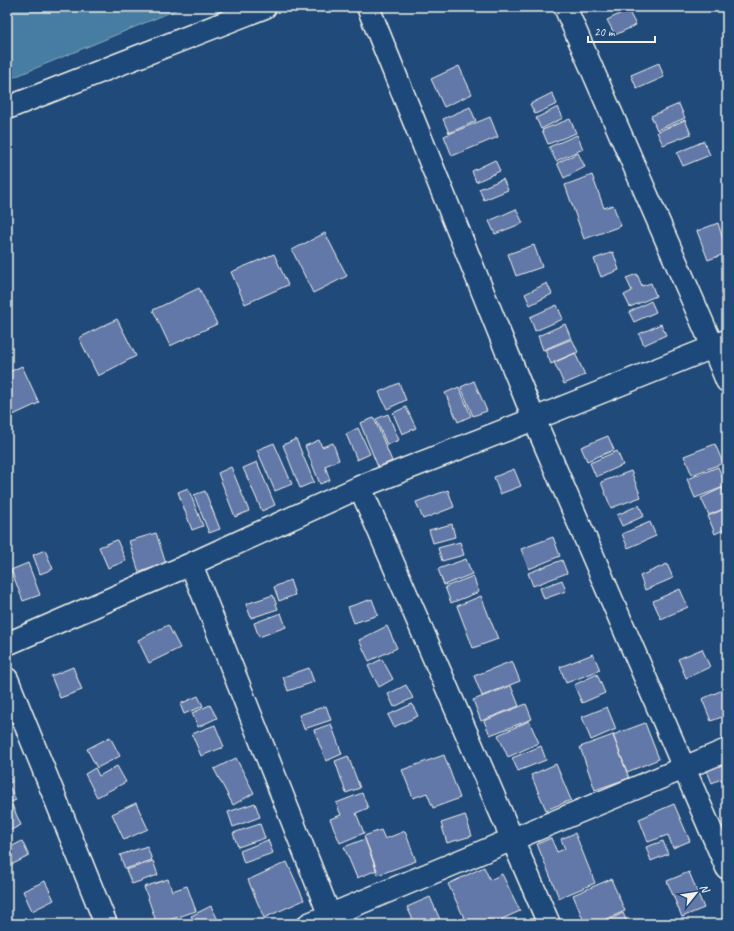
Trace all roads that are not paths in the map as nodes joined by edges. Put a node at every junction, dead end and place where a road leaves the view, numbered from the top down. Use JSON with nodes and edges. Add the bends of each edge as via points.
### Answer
{"nodes":[{"id":1,"x":265,"y":7,"type":"edge"},
{"id":2,"x":368,"y":7,"type":"edge"},
{"id":3,"x":565,"y":7,"type":"edge"},
{"id":4,"x":7,"y":108,"type":"edge"},
{"id":5,"x":720,"y":344,"type":"edge"},
{"id":6,"x":727,"y":381,"type":"edge"},
{"id":7,"x":534,"y":419,"type":"junction"},
{"id":8,"x":360,"y":487,"type":"junction"},
{"id":9,"x":191,"y":564,"type":"junction"},
{"id":10,"x":7,"y":644,"type":"edge"},
{"id":11,"x":7,"y":679,"type":"edge"},
{"id":12,"x":727,"y":750,"type":"edge"},
{"id":13,"x":684,"y":768,"type":"junction"},
{"id":14,"x":513,"y":839,"type":"junction"},
{"id":15,"x":727,"y":868,"type":"edge"},
{"id":16,"x":331,"y":920,"type":"edge"},
{"id":17,"x":106,"y":924,"type":"edge"},
{"id":18,"x":309,"y":924,"type":"edge"},
{"id":19,"x":549,"y":924,"type":"edge"}],
"edges":[{"from":1,"to":4,"type":"street"},
{"from":2,"to":7,"type":"street"},
{"from":3,"to":5,"type":"street"},
{"from":5,"to":6,"type":"street"},
{"from":5,"to":7,"type":"street"},
{"from":7,"to":8,"type":"street"},
{"from":7,"to":13,"type":"street"},
{"from":8,"to":9,"type":"street"},
{"from":8,"to":14,"type":"street"},
{"from":9,"to":10,"type":"street"},
{"from":9,"to":16,"type":"street"},
{"from":11,"to":17,"type":"street"},
{"from":12,"to":13,"type":"street"},
{"from":13,"to":14,"type":"street"},
{"from":13,"to":15,"type":"street"},
{"from":14,"to":16,"type":"street"},
{"from":14,"to":19,"type":"street"},
{"from":16,"to":18,"type":"street"}]}
